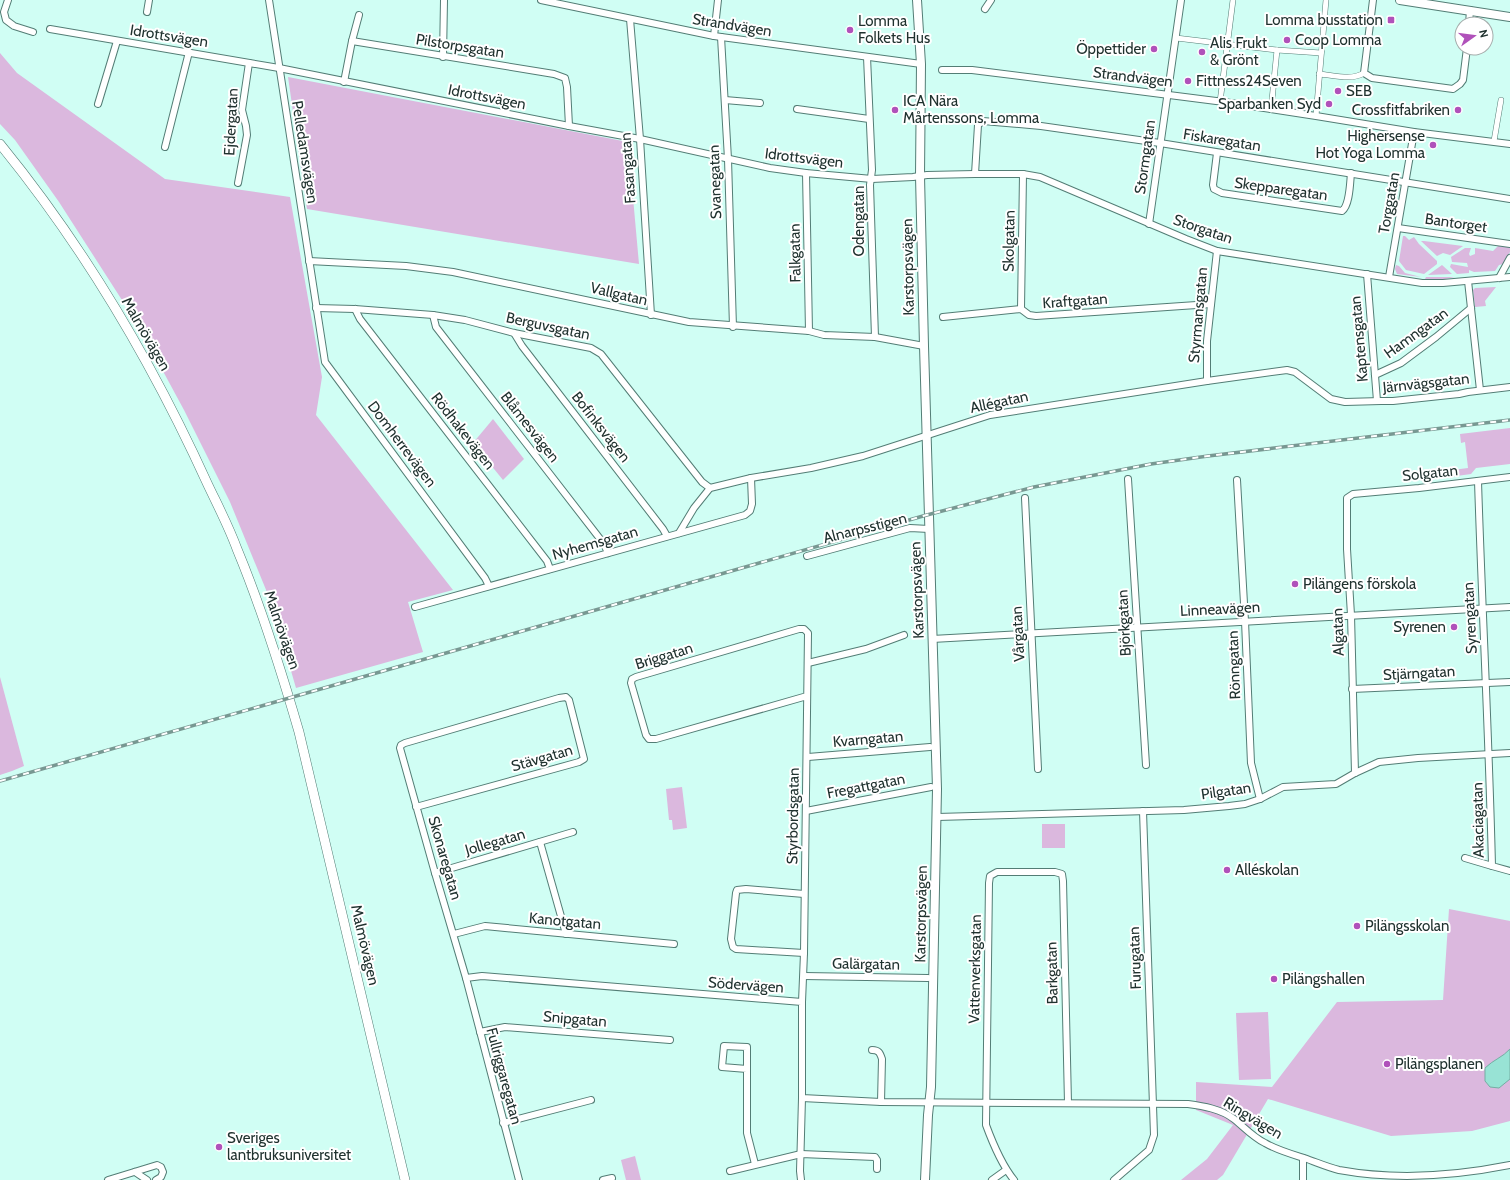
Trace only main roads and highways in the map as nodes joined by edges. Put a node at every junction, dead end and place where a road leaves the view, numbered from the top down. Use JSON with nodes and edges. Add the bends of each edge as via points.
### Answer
{"nodes":[{"id":1,"x":0,"y":144,"type":"edge"},
{"id":2,"x":405,"y":1180,"type":"edge"}],
"edges":[{"from":1,"to":2,"type":"main road","name":"Malmövägen","via":[[80,254],[136,342],[184,431],[260,606],[299,732]]}]}
